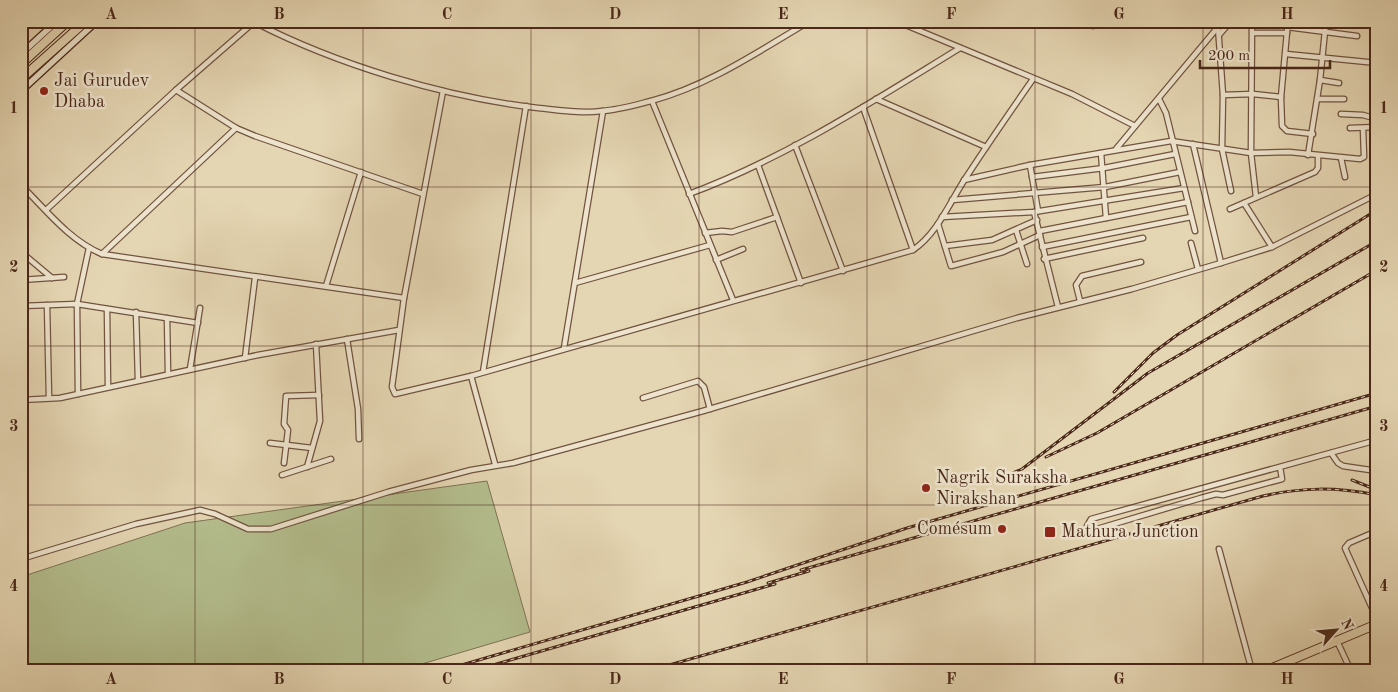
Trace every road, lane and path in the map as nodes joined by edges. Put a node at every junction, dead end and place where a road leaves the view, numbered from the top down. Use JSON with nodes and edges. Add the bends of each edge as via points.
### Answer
{"nodes":[{"id":1,"x":57,"y":21,"type":"edge"},
{"id":2,"x":68,"y":21,"type":"edge"},
{"id":3,"x":86,"y":21,"type":"edge"},
{"id":4,"x":98,"y":21,"type":"edge"},
{"id":5,"x":810,"y":21,"type":"edge"},
{"id":6,"x":896,"y":21,"type":"edge"},
{"id":7,"x":1078,"y":21,"type":"edge"},
{"id":8,"x":1100,"y":21,"type":"edge"},
{"id":9,"x":1223,"y":21,"type":"edge"},
{"id":10,"x":1231,"y":21,"type":"edge"},
{"id":11,"x":1252,"y":21,"type":"edge"},
{"id":12,"x":1288,"y":21,"type":"edge"},
{"id":13,"x":1326,"y":21,"type":"edge"},
{"id":14,"x":253,"y":22,"type":"edge"},
{"id":15,"x":1218,"y":27,"type":"junction"},
{"id":16,"x":1287,"y":27,"type":"junction"},
{"id":17,"x":1326,"y":32,"type":"junction"},
{"id":18,"x":1252,"y":33,"type":"junction"},
{"id":19,"x":1287,"y":34,"type":"junction"},
{"id":20,"x":1219,"y":36,"type":"junction"},
{"id":21,"x":1357,"y":36,"type":"dead end"},
{"id":22,"x":960,"y":48,"type":"junction"},
{"id":23,"x":21,"y":54,"type":"edge"},
{"id":24,"x":1286,"y":54,"type":"junction"},
{"id":25,"x":1323,"y":58,"type":"junction"},
{"id":26,"x":1377,"y":63,"type":"edge"},
{"id":27,"x":21,"y":64,"type":"edge"},
{"id":28,"x":21,"y":79,"type":"edge"},
{"id":29,"x":1033,"y":79,"type":"junction"},
{"id":30,"x":1320,"y":80,"type":"junction"},
{"id":31,"x":1339,"y":83,"type":"dead end"},
{"id":32,"x":21,"y":90,"type":"edge"},
{"id":33,"x":176,"y":90,"type":"junction"},
{"id":34,"x":443,"y":91,"type":"junction"},
{"id":35,"x":1253,"y":94,"type":"junction"},
{"id":36,"x":1223,"y":95,"type":"junction"},
{"id":37,"x":1281,"y":97,"type":"junction"},
{"id":38,"x":876,"y":99,"type":"junction"},
{"id":39,"x":1159,"y":99,"type":"junction"},
{"id":40,"x":1318,"y":99,"type":"junction"},
{"id":41,"x":1344,"y":99,"type":"dead end"},
{"id":42,"x":652,"y":101,"type":"junction"},
{"id":43,"x":526,"y":106,"type":"junction"},
{"id":44,"x":863,"y":107,"type":"junction"},
{"id":45,"x":603,"y":111,"type":"junction"},
{"id":46,"x":1341,"y":114,"type":"dead end"},
{"id":47,"x":1377,"y":119,"type":"edge"},
{"id":48,"x":1135,"y":126,"type":"junction"},
{"id":49,"x":1377,"y":127,"type":"edge"},
{"id":50,"x":236,"y":128,"type":"junction"},
{"id":51,"x":1350,"y":128,"type":"dead end"},
{"id":52,"x":1363,"y":128,"type":"junction"},
{"id":53,"x":1313,"y":134,"type":"junction"},
{"id":54,"x":1171,"y":141,"type":"junction"},
{"id":55,"x":1194,"y":144,"type":"junction"},
{"id":56,"x":795,"y":145,"type":"junction"},
{"id":57,"x":986,"y":147,"type":"junction"},
{"id":58,"x":1116,"y":149,"type":"junction"},
{"id":59,"x":1222,"y":149,"type":"junction"},
{"id":60,"x":1101,"y":152,"type":"junction"},
{"id":61,"x":1251,"y":153,"type":"junction"},
{"id":62,"x":1175,"y":154,"type":"junction"},
{"id":63,"x":1308,"y":155,"type":"junction"},
{"id":64,"x":1318,"y":157,"type":"junction"},
{"id":65,"x":1341,"y":158,"type":"junction"},
{"id":66,"x":758,"y":165,"type":"junction"},
{"id":67,"x":1030,"y":165,"type":"junction"},
{"id":68,"x":1104,"y":168,"type":"junction"},
{"id":69,"x":361,"y":172,"type":"junction"},
{"id":70,"x":1180,"y":172,"type":"junction"},
{"id":71,"x":1032,"y":177,"type":"junction"},
{"id":72,"x":1345,"y":177,"type":"dead end"},
{"id":73,"x":964,"y":180,"type":"junction"},
{"id":74,"x":21,"y":185,"type":"edge"},
{"id":75,"x":1105,"y":187,"type":"junction"},
{"id":76,"x":1184,"y":188,"type":"junction"},
{"id":77,"x":1231,"y":191,"type":"dead end"},
{"id":78,"x":423,"y":194,"type":"junction"},
{"id":79,"x":689,"y":194,"type":"junction"},
{"id":80,"x":1035,"y":194,"type":"junction"},
{"id":81,"x":1377,"y":194,"type":"edge"},
{"id":82,"x":1256,"y":197,"type":"junction"},
{"id":83,"x":1106,"y":199,"type":"junction"},
{"id":84,"x":952,"y":200,"type":"junction"},
{"id":85,"x":1188,"y":202,"type":"junction"},
{"id":86,"x":1244,"y":202,"type":"junction"},
{"id":87,"x":1230,"y":209,"type":"dead end"},
{"id":88,"x":46,"y":210,"type":"junction"},
{"id":89,"x":1036,"y":211,"type":"junction"},
{"id":90,"x":777,"y":216,"type":"junction"},
{"id":91,"x":942,"y":217,"type":"junction"},
{"id":92,"x":1191,"y":217,"type":"junction"},
{"id":93,"x":1106,"y":218,"type":"junction"},
{"id":94,"x":1037,"y":220,"type":"junction"},
{"id":95,"x":938,"y":224,"type":"junction"},
{"id":96,"x":1016,"y":230,"type":"junction"},
{"id":97,"x":1195,"y":231,"type":"dead end"},
{"id":98,"x":1040,"y":232,"type":"junction"},
{"id":99,"x":705,"y":233,"type":"junction"},
{"id":100,"x":1143,"y":238,"type":"dead end"},
{"id":101,"x":1191,"y":243,"type":"dead end"},
{"id":102,"x":1021,"y":244,"type":"junction"},
{"id":103,"x":710,"y":245,"type":"junction"},
{"id":104,"x":944,"y":246,"type":"junction"},
{"id":105,"x":1042,"y":246,"type":"junction"},
{"id":106,"x":1272,"y":247,"type":"junction"},
{"id":107,"x":89,"y":248,"type":"junction"},
{"id":108,"x":743,"y":249,"type":"dead end"},
{"id":109,"x":913,"y":250,"type":"junction"},
{"id":110,"x":21,"y":252,"type":"edge"},
{"id":111,"x":102,"y":254,"type":"junction"},
{"id":112,"x":1044,"y":259,"type":"junction"},
{"id":113,"x":716,"y":260,"type":"junction"},
{"id":114,"x":1141,"y":262,"type":"dead end"},
{"id":115,"x":1221,"y":263,"type":"junction"},
{"id":116,"x":1027,"y":264,"type":"dead end"},
{"id":117,"x":1198,"y":269,"type":"junction"},
{"id":118,"x":843,"y":271,"type":"junction"},
{"id":119,"x":64,"y":277,"type":"dead end"},
{"id":120,"x":52,"y":278,"type":"junction"},
{"id":121,"x":255,"y":278,"type":"junction"},
{"id":122,"x":21,"y":280,"type":"edge"},
{"id":123,"x":575,"y":283,"type":"junction"},
{"id":124,"x":801,"y":283,"type":"junction"},
{"id":125,"x":326,"y":286,"type":"junction"},
{"id":126,"x":404,"y":298,"type":"junction"},
{"id":127,"x":733,"y":300,"type":"junction"},
{"id":128,"x":1080,"y":301,"type":"junction"},
{"id":129,"x":78,"y":304,"type":"junction"},
{"id":130,"x":47,"y":305,"type":"junction"},
{"id":131,"x":21,"y":306,"type":"edge"},
{"id":132,"x":1058,"y":307,"type":"junction"},
{"id":133,"x":200,"y":308,"type":"dead end"},
{"id":134,"x":107,"y":309,"type":"junction"},
{"id":135,"x":136,"y":312,"type":"junction"},
{"id":136,"x":167,"y":318,"type":"junction"},
{"id":137,"x":198,"y":323,"type":"junction"},
{"id":138,"x":399,"y":330,"type":"junction"},
{"id":139,"x":347,"y":339,"type":"junction"},
{"id":140,"x":316,"y":344,"type":"junction"},
{"id":141,"x":564,"y":348,"type":"junction"},
{"id":142,"x":245,"y":358,"type":"junction"},
{"id":143,"x":190,"y":369,"type":"junction"},
{"id":144,"x":483,"y":372,"type":"junction"},
{"id":145,"x":168,"y":373,"type":"junction"},
{"id":146,"x":471,"y":376,"type":"junction"},
{"id":147,"x":138,"y":380,"type":"junction"},
{"id":148,"x":108,"y":387,"type":"junction"},
{"id":149,"x":78,"y":394,"type":"junction"},
{"id":150,"x":319,"y":395,"type":"junction"},
{"id":151,"x":49,"y":398,"type":"junction"},
{"id":152,"x":642,"y":398,"type":"dead end"},
{"id":153,"x":21,"y":400,"type":"edge"},
{"id":154,"x":710,"y":409,"type":"junction"},
{"id":155,"x":359,"y":439,"type":"dead end"},
{"id":156,"x":1377,"y":440,"type":"edge"},
{"id":157,"x":270,"y":443,"type":"dead end"},
{"id":158,"x":286,"y":444,"type":"junction"},
{"id":159,"x":312,"y":448,"type":"junction"},
{"id":160,"x":1331,"y":453,"type":"junction"},
{"id":161,"x":331,"y":459,"type":"dead end"},
{"id":162,"x":284,"y":463,"type":"dead end"},
{"id":163,"x":495,"y":464,"type":"junction"},
{"id":164,"x":307,"y":467,"type":"junction"},
{"id":165,"x":1280,"y":467,"type":"junction"},
{"id":166,"x":1377,"y":471,"type":"edge"},
{"id":167,"x":282,"y":475,"type":"dead end"},
{"id":168,"x":1377,"y":531,"type":"edge"},
{"id":169,"x":1219,"y":549,"type":"dead end"},
{"id":170,"x":21,"y":559,"type":"edge"},
{"id":171,"x":1377,"y":619,"type":"edge"},
{"id":172,"x":1377,"y":624,"type":"edge"},
{"id":173,"x":1337,"y":641,"type":"junction"},
{"id":174,"x":1252,"y":671,"type":"edge"},
{"id":175,"x":1265,"y":671,"type":"edge"},
{"id":176,"x":1351,"y":671,"type":"edge"}],
"edges":[{"from":1,"to":23,"type":"street"},
{"from":2,"to":27,"type":"highway"},
{"from":3,"to":28,"type":"highway"},
{"from":4,"to":32,"type":"street"},
{"from":5,"to":42,"type":"street","via":[[756,54]]},
{"from":6,"to":22,"type":"street"},
{"from":7,"to":8,"type":"street","via":[[1093,26]]},
{"from":9,"to":15,"type":"street"},
{"from":10,"to":20,"type":"street"},
{"from":11,"to":18,"type":"street"},
{"from":12,"to":16,"type":"street"},
{"from":13,"to":17,"type":"street"},
{"from":14,"to":33,"type":"street"},
{"from":14,"to":34,"type":"street","via":[[310,48]]},
{"from":15,"to":20,"type":"street"},
{"from":15,"to":39,"type":"street"},
{"from":16,"to":17,"type":"street"},
{"from":16,"to":19,"type":"street"},
{"from":17,"to":21,"type":"street"},
{"from":17,"to":25,"type":"street"},
{"from":18,"to":19,"type":"street"},
{"from":18,"to":35,"type":"street"},
{"from":19,"to":24,"type":"street"},
{"from":20,"to":36,"type":"street"},
{"from":22,"to":29,"type":"street"},
{"from":22,"to":38,"type":"street"},
{"from":24,"to":25,"type":"street"},
{"from":24,"to":37,"type":"street"},
{"from":25,"to":26,"type":"street"},
{"from":25,"to":30,"type":"street"},
{"from":29,"to":48,"type":"street","via":[[1072,94]]},
{"from":29,"to":57,"type":"street"},
{"from":30,"to":31,"type":"street"},
{"from":30,"to":40,"type":"street"},
{"from":33,"to":50,"type":"street"},
{"from":33,"to":88,"type":"street"},
{"from":34,"to":43,"type":"street"},
{"from":34,"to":78,"type":"street"},
{"from":35,"to":36,"type":"street"},
{"from":35,"to":37,"type":"street"},
{"from":35,"to":61,"type":"street"},
{"from":36,"to":59,"type":"street"},
{"from":37,"to":53,"type":"street","via":[[1284,129]]},
{"from":38,"to":44,"type":"street"},
{"from":38,"to":57,"type":"street"},
{"from":39,"to":48,"type":"street"},
{"from":39,"to":54,"type":"street","via":[[1166,113]]},
{"from":40,"to":41,"type":"street"},
{"from":40,"to":53,"type":"street"},
{"from":42,"to":45,"type":"street"},
{"from":42,"to":79,"type":"street"},
{"from":43,"to":45,"type":"street"},
{"from":43,"to":144,"type":"street"},
{"from":44,"to":56,"type":"street"},
{"from":44,"to":109,"type":"street"},
{"from":45,"to":123,"type":"street"},
{"from":46,"to":47,"type":"street"},
{"from":48,"to":58,"type":"street"},
{"from":49,"to":52,"type":"street"},
{"from":50,"to":69,"type":"street"},
{"from":50,"to":111,"type":"street"},
{"from":51,"to":52,"type":"street"},
{"from":52,"to":65,"type":"street","via":[[1363,158]]},
{"from":53,"to":63,"type":"street"},
{"from":54,"to":55,"type":"street"},
{"from":54,"to":58,"type":"street"},
{"from":54,"to":62,"type":"street"},
{"from":55,"to":59,"type":"street"},
{"from":55,"to":115,"type":"street"},
{"from":56,"to":66,"type":"street"},
{"from":56,"to":118,"type":"street"},
{"from":57,"to":73,"type":"street"},
{"from":58,"to":60,"type":"street"},
{"from":59,"to":61,"type":"street"},
{"from":59,"to":77,"type":"street"},
{"from":60,"to":67,"type":"street"},
{"from":60,"to":68,"type":"street"},
{"from":61,"to":63,"type":"street"},
{"from":61,"to":82,"type":"street"},
{"from":62,"to":68,"type":"street"},
{"from":62,"to":70,"type":"street"},
{"from":63,"to":64,"type":"street"},
{"from":64,"to":65,"type":"street"},
{"from":64,"to":82,"type":"street","via":[[1315,172]]},
{"from":65,"to":72,"type":"street"},
{"from":66,"to":79,"type":"street"},
{"from":66,"to":90,"type":"street"},
{"from":67,"to":71,"type":"street"},
{"from":67,"to":73,"type":"street"},
{"from":68,"to":71,"type":"street"},
{"from":68,"to":75,"type":"street"},
{"from":69,"to":78,"type":"street"},
{"from":69,"to":125,"type":"street"},
{"from":70,"to":75,"type":"street"},
{"from":70,"to":76,"type":"street"},
{"from":71,"to":80,"type":"street"},
{"from":73,"to":84,"type":"street"},
{"from":74,"to":88,"type":"street"},
{"from":75,"to":80,"type":"street"},
{"from":75,"to":83,"type":"street"},
{"from":76,"to":83,"type":"street"},
{"from":76,"to":85,"type":"street"},
{"from":78,"to":126,"type":"street"},
{"from":79,"to":99,"type":"street"},
{"from":80,"to":84,"type":"street"},
{"from":80,"to":89,"type":"street"},
{"from":81,"to":106,"type":"street"},
{"from":82,"to":86,"type":"street"},
{"from":83,"to":89,"type":"street"},
{"from":83,"to":93,"type":"street"},
{"from":84,"to":91,"type":"street"},
{"from":85,"to":92,"type":"street"},
{"from":85,"to":93,"type":"street"},
{"from":86,"to":87,"type":"street"},
{"from":86,"to":106,"type":"street"},
{"from":88,"to":107,"type":"street"},
{"from":89,"to":91,"type":"street"},
{"from":89,"to":94,"type":"street"},
{"from":90,"to":99,"type":"street","via":[[732,232]]},
{"from":90,"to":124,"type":"street"},
{"from":91,"to":95,"type":"street"},
{"from":92,"to":97,"type":"street"},
{"from":92,"to":105,"type":"street"},
{"from":93,"to":98,"type":"street"},
{"from":94,"to":96,"type":"street"},
{"from":94,"to":98,"type":"street"},
{"from":95,"to":104,"type":"street"},
{"from":95,"to":109,"type":"street"},
{"from":96,"to":102,"type":"street"},
{"from":96,"to":104,"type":"street","via":[[992,240]]},
{"from":98,"to":102,"type":"street"},
{"from":98,"to":105,"type":"street"},
{"from":99,"to":103,"type":"street"},
{"from":100,"to":112,"type":"street"},
{"from":101,"to":117,"type":"street"},
{"from":102,"to":104,"type":"street","via":[[951,266]]},
{"from":102,"to":116,"type":"street"},
{"from":103,"to":113,"type":"street"},
{"from":103,"to":123,"type":"street"},
{"from":105,"to":112,"type":"street"},
{"from":106,"to":115,"type":"street"},
{"from":107,"to":111,"type":"street"},
{"from":107,"to":129,"type":"street"},
{"from":108,"to":113,"type":"street"},
{"from":109,"to":118,"type":"street"},
{"from":110,"to":120,"type":"street"},
{"from":111,"to":121,"type":"street"},
{"from":112,"to":132,"type":"street"},
{"from":113,"to":127,"type":"street"},
{"from":114,"to":128,"type":"street","via":[[1082,276],[1076,286]]},
{"from":115,"to":117,"type":"street"},
{"from":117,"to":128,"type":"street"},
{"from":118,"to":124,"type":"street"},
{"from":119,"to":120,"type":"street"},
{"from":120,"to":122,"type":"street"},
{"from":121,"to":125,"type":"street"},
{"from":121,"to":142,"type":"street"},
{"from":123,"to":141,"type":"street"},
{"from":124,"to":127,"type":"street"},
{"from":125,"to":126,"type":"street"},
{"from":126,"to":138,"type":"street"},
{"from":127,"to":141,"type":"street"},
{"from":128,"to":132,"type":"street"},
{"from":129,"to":130,"type":"street"},
{"from":129,"to":134,"type":"street"},
{"from":129,"to":149,"type":"street"},
{"from":130,"to":131,"type":"street"},
{"from":130,"to":151,"type":"street"},
{"from":132,"to":154,"type":"street"},
{"from":133,"to":137,"type":"street"},
{"from":134,"to":135,"type":"street"},
{"from":134,"to":148,"type":"street"},
{"from":135,"to":136,"type":"street"},
{"from":135,"to":147,"type":"street"},
{"from":136,"to":137,"type":"street"},
{"from":136,"to":145,"type":"street"},
{"from":137,"to":143,"type":"street"},
{"from":138,"to":139,"type":"street"},
{"from":138,"to":146,"type":"street","via":[[392,390],[395,394]]},
{"from":139,"to":140,"type":"street"},
{"from":139,"to":155,"type":"street","via":[[358,409]]},
{"from":140,"to":142,"type":"street"},
{"from":140,"to":150,"type":"street"},
{"from":141,"to":144,"type":"street"},
{"from":142,"to":143,"type":"street"},
{"from":143,"to":145,"type":"street"},
{"from":144,"to":146,"type":"street"},
{"from":145,"to":147,"type":"street"},
{"from":146,"to":163,"type":"street"},
{"from":147,"to":148,"type":"street"},
{"from":148,"to":149,"type":"street"},
{"from":149,"to":151,"type":"street"},
{"from":150,"to":158,"type":"street","via":[[286,396]]},
{"from":150,"to":159,"type":"street","via":[[320,428]]},
{"from":151,"to":153,"type":"street"},
{"from":152,"to":154,"type":"street","via":[[698,381],[704,387]]},
{"from":154,"to":163,"type":"street","via":[[512,463]]},
{"from":156,"to":160,"type":"street"},
{"from":157,"to":158,"type":"street"},
{"from":158,"to":159,"type":"street"},
{"from":158,"to":162,"type":"street"},
{"from":159,"to":164,"type":"street"},
{"from":160,"to":165,"type":"street"},
{"from":160,"to":166,"type":"street","via":[[1343,466]]},
{"from":161,"to":164,"type":"street"},
{"from":163,"to":170,"type":"street","via":[[388,492],[271,529],[253,530],[216,514],[196,511],[136,524]]},
{"from":164,"to":167,"type":"street"},
{"from":165,"to":165,"type":"street","via":[[1282,478],[1097,529],[1090,530],[1087,526],[1091,519]]},
{"from":168,"to":171,"type":"street","via":[[1345,548]]},
{"from":169,"to":174,"type":"street"},
{"from":172,"to":173,"type":"highway"},
{"from":173,"to":175,"type":"highway"},
{"from":173,"to":176,"type":"street"}]}
